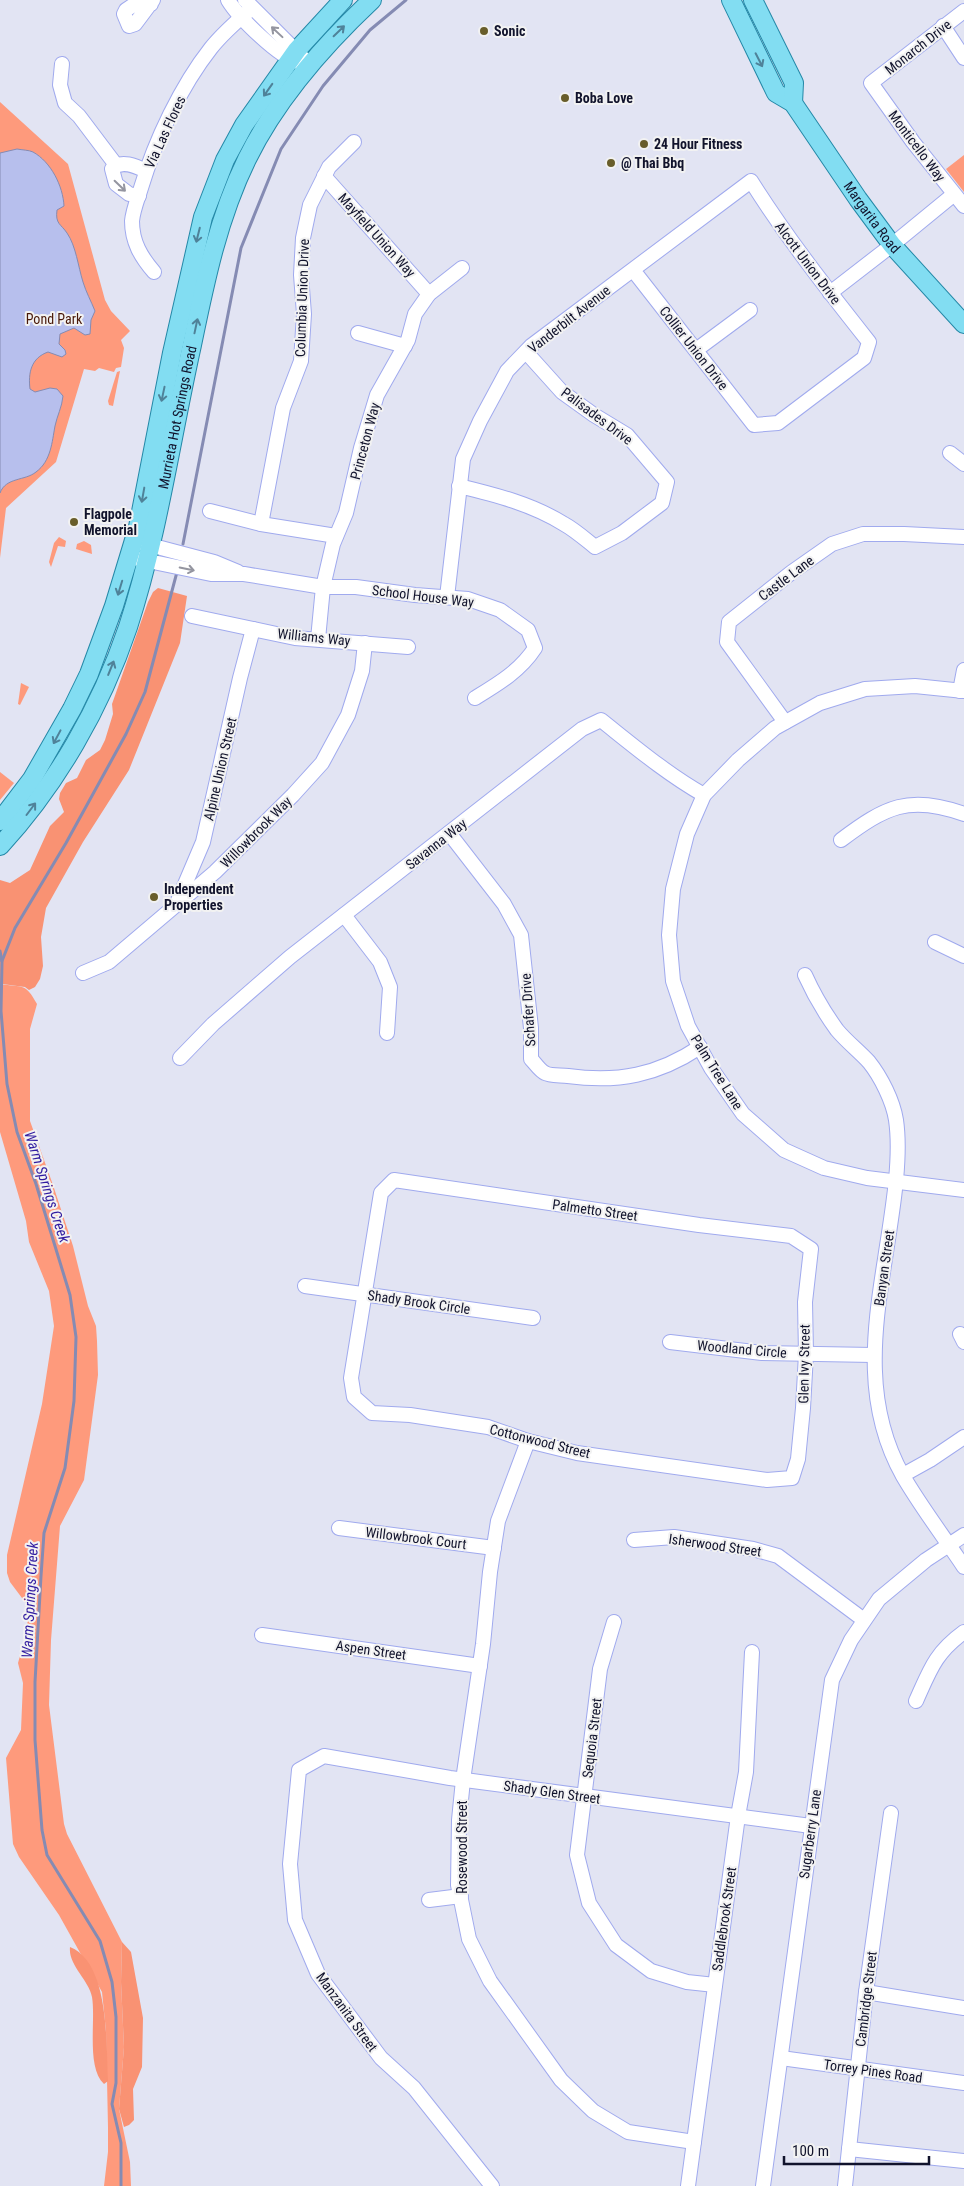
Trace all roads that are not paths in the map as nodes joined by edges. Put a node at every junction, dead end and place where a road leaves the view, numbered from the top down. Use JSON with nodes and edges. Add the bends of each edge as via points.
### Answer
{"nodes":[{"id":1,"x":228,"y":0,"type":"edge"},
{"id":2,"x":344,"y":0,"type":"edge"},
{"id":3,"x":372,"y":0,"type":"edge"},
{"id":4,"x":732,"y":0,"type":"edge"},
{"id":5,"x":753,"y":0,"type":"edge"},
{"id":6,"x":246,"y":8,"type":"edge"},
{"id":7,"x":964,"y":11,"type":"edge"},
{"id":8,"x":944,"y":26,"type":"junction"},
{"id":9,"x":770,"y":38,"type":"junction"},
{"id":10,"x":293,"y":55,"type":"junction"},
{"id":11,"x":964,"y":58,"type":"edge"},
{"id":12,"x":62,"y":64,"type":"dead end"},
{"id":13,"x":309,"y":64,"type":"junction"},
{"id":14,"x":871,"y":83,"type":"joint"},
{"id":15,"x":793,"y":103,"type":"junction"},
{"id":16,"x":354,"y":142,"type":"dead end"},
{"id":17,"x":116,"y":166,"type":"junction"},
{"id":18,"x":146,"y":171,"type":"junction"},
{"id":19,"x":324,"y":176,"type":"junction"},
{"id":20,"x":750,"y":181,"type":"joint"},
{"id":21,"x":953,"y":195,"type":"junction"},
{"id":22,"x":139,"y":196,"type":"junction"},
{"id":23,"x":964,"y":206,"type":"edge"},
{"id":24,"x":892,"y":245,"type":"junction"},
{"id":25,"x":462,"y":268,"type":"dead end"},
{"id":26,"x":633,"y":270,"type":"junction"},
{"id":27,"x":154,"y":272,"type":"dead end"},
{"id":28,"x":830,"y":293,"type":"junction"},
{"id":29,"x":429,"y":294,"type":"junction"},
{"id":30,"x":750,"y":310,"type":"dead end"},
{"id":31,"x":964,"y":324,"type":"edge"},
{"id":32,"x":358,"y":333,"type":"dead end"},
{"id":33,"x":405,"y":346,"type":"junction"},
{"id":34,"x":696,"y":350,"type":"junction"},
{"id":35,"x":526,"y":352,"type":"junction"},
{"id":36,"x":754,"y":425,"type":"joint"},
{"id":37,"x":950,"y":453,"type":"dead end"},
{"id":38,"x":964,"y":464,"type":"edge"},
{"id":39,"x":459,"y":486,"type":"junction"},
{"id":40,"x":210,"y":511,"type":"dead end"},
{"id":41,"x":261,"y":524,"type":"junction"},
{"id":42,"x":336,"y":536,"type":"junction"},
{"id":43,"x":964,"y":537,"type":"edge"},
{"id":44,"x":132,"y":549,"type":"junction"},
{"id":45,"x":149,"y":553,"type":"junction"},
{"id":46,"x":323,"y":587,"type":"junction"},
{"id":47,"x":448,"y":597,"type":"junction"},
{"id":48,"x":192,"y":616,"type":"dead end"},
{"id":49,"x":253,"y":629,"type":"junction"},
{"id":50,"x":318,"y":639,"type":"junction"},
{"id":51,"x":365,"y":643,"type":"junction"},
{"id":52,"x":408,"y":647,"type":"dead end"},
{"id":53,"x":964,"y":670,"type":"edge"},
{"id":54,"x":962,"y":691,"type":"edge"},
{"id":55,"x":475,"y":698,"type":"dead end"},
{"id":56,"x":785,"y":722,"type":"junction"},
{"id":57,"x":704,"y":796,"type":"junction"},
{"id":58,"x":964,"y":814,"type":"edge"},
{"id":59,"x":0,"y":821,"type":"edge"},
{"id":60,"x":449,"y":833,"type":"junction"},
{"id":61,"x":841,"y":840,"type":"dead end"},
{"id":62,"x":0,"y":846,"type":"edge"},
{"id":63,"x":175,"y":906,"type":"junction"},
{"id":64,"x":344,"y":915,"type":"junction"},
{"id":65,"x":935,"y":942,"type":"dead end"},
{"id":66,"x":964,"y":956,"type":"edge"},
{"id":67,"x":83,"y":973,"type":"dead end"},
{"id":68,"x":805,"y":975,"type":"dead end"},
{"id":69,"x":387,"y":1033,"type":"dead end"},
{"id":70,"x":700,"y":1047,"type":"junction"},
{"id":71,"x":180,"y":1058,"type":"dead end"},
{"id":72,"x":895,"y":1182,"type":"junction"},
{"id":73,"x":964,"y":1190,"type":"edge"},
{"id":74,"x":811,"y":1249,"type":"joint"},
{"id":75,"x":305,"y":1286,"type":"dead end"},
{"id":76,"x":366,"y":1294,"type":"junction"},
{"id":77,"x":533,"y":1318,"type":"dead end"},
{"id":78,"x":670,"y":1342,"type":"dead end"},
{"id":79,"x":806,"y":1354,"type":"junction"},
{"id":80,"x":874,"y":1355,"type":"junction"},
{"id":81,"x":964,"y":1437,"type":"edge"},
{"id":82,"x":528,"y":1441,"type":"junction"},
{"id":83,"x":903,"y":1476,"type":"junction"},
{"id":84,"x":792,"y":1478,"type":"joint"},
{"id":85,"x":339,"y":1528,"type":"dead end"},
{"id":86,"x":964,"y":1535,"type":"edge"},
{"id":87,"x":634,"y":1540,"type":"dead end"},
{"id":88,"x":950,"y":1545,"type":"junction"},
{"id":89,"x":494,"y":1548,"type":"junction"},
{"id":90,"x":964,"y":1567,"type":"edge"},
{"id":91,"x":864,"y":1620,"type":"junction"},
{"id":92,"x":614,"y":1622,"type":"dead end"},
{"id":93,"x":964,"y":1632,"type":"edge"},
{"id":94,"x":262,"y":1635,"type":"dead end"},
{"id":95,"x":752,"y":1652,"type":"dead end"},
{"id":96,"x":480,"y":1666,"type":"junction"},
{"id":97,"x":916,"y":1701,"type":"dead end"},
{"id":98,"x":298,"y":1770,"type":"joint"},
{"id":99,"x":463,"y":1780,"type":"junction"},
{"id":100,"x":585,"y":1796,"type":"junction"},
{"id":101,"x":891,"y":1813,"type":"dead end"},
{"id":102,"x":738,"y":1816,"type":"junction"},
{"id":103,"x":811,"y":1826,"type":"junction"},
{"id":104,"x":461,"y":1896,"type":"junction"},
{"id":105,"x":429,"y":1900,"type":"dead end"},
{"id":106,"x":715,"y":1985,"type":"junction"},
{"id":107,"x":866,"y":1992,"type":"junction"},
{"id":108,"x":964,"y":2008,"type":"edge"},
{"id":109,"x":781,"y":2058,"type":"junction"},
{"id":110,"x":857,"y":2069,"type":"junction"},
{"id":111,"x":964,"y":2083,"type":"edge"},
{"id":112,"x":694,"y":2142,"type":"junction"},
{"id":113,"x":849,"y":2149,"type":"junction"},
{"id":114,"x":964,"y":2161,"type":"edge"},
{"id":115,"x":492,"y":2186,"type":"edge"},
{"id":116,"x":688,"y":2186,"type":"edge"},
{"id":117,"x":763,"y":2186,"type":"edge"},
{"id":118,"x":845,"y":2186,"type":"edge"}],
"edges":[{"from":1,"to":6,"type":"street"},
{"from":2,"to":10,"type":"main road","name":"Murrieta Hot Springs Road"},
{"from":13,"to":3,"type":"main road","name":"Murrieta Hot Springs Road","one_way":true,"via":[[336,33]]},
{"from":4,"to":9,"type":"main road","via":[[743,4],[758,32]]},
{"from":4,"to":15,"type":"main road","name":"Margarita Road","one_way":true,"via":[[776,93]]},
{"from":5,"to":9,"type":"main road"},
{"from":6,"to":10,"type":"street"},
{"from":6,"to":18,"type":"street","name":"Via Las Flores","via":[[198,68],[158,141]]},
{"from":7,"to":8,"type":"street","name":"Monarch Drive"},
{"from":8,"to":11,"type":"street"},
{"from":8,"to":14,"type":"street","name":"Monarch Drive"},
{"from":9,"to":15,"type":"main road","via":[[794,83]]},
{"from":10,"to":13,"type":"street"},
{"from":10,"to":44,"type":"main road","name":"Murrieta Hot Springs Road","one_way":true,"via":[[244,125],[225,160],[203,217]]},
{"from":12,"to":17,"type":"street","via":[[60,85],[65,103],[79,116]]},
{"from":45,"to":13,"type":"main road","name":"Murrieta Hot Springs Road","one_way":true,"via":[[221,223],[248,157]]},
{"from":14,"to":21,"type":"street","name":"Monticello Way"},
{"from":15,"to":24,"type":"main road","name":"Margarita Road"},
{"from":16,"to":19,"type":"street","name":"Columbia Union Drive"},
{"from":17,"to":18,"type":"street","via":[[124,164]]},
{"from":17,"to":22,"type":"street","one_way":true,"via":[[112,169],[116,184],[129,194]]},
{"from":18,"to":22,"type":"street","name":"Via Las Flores"},
{"from":19,"to":29,"type":"street","name":"Mayfield Union Way"},
{"from":19,"to":41,"type":"street","name":"Columbia Union Drive","via":[[310,205],[303,238],[302,361],[283,408]]},
{"from":20,"to":26,"type":"street","name":"Vanderbilt Avenue"},
{"from":20,"to":28,"type":"street","name":"Alcott Union Drive","via":[[781,229]]},
{"from":21,"to":23,"type":"street","name":"Monticello Way"},
{"from":21,"to":24,"type":"street"},
{"from":22,"to":27,"type":"street","name":"Via Las Flores","via":[[132,219],[134,239],[142,259]]},
{"from":24,"to":28,"type":"street"},
{"from":24,"to":31,"type":"main road","name":"Margarita Road"},
{"from":25,"to":29,"type":"street","name":"Princeton Way"},
{"from":26,"to":34,"type":"street","name":"Collier Union Drive"},
{"from":26,"to":35,"type":"street","name":"Vanderbilt Avenue"},
{"from":28,"to":36,"type":"street","name":"Alcott Union Drive","via":[[869,342],[864,358],[778,423]]},
{"from":29,"to":33,"type":"street","name":"Princeton Way","via":[[415,314]]},
{"from":30,"to":34,"type":"street"},
{"from":32,"to":33,"type":"street"},
{"from":33,"to":42,"type":"street","name":"Princeton Way","via":[[377,395],[346,513]]},
{"from":34,"to":36,"type":"street","name":"Collier Union Drive"},
{"from":35,"to":39,"type":"street","name":"Vanderbilt Avenue","via":[[507,372],[480,421],[463,459]]},
{"from":35,"to":39,"type":"street","name":"Palisades Drive","via":[[562,392],[627,435],[667,482],[662,503],[622,533],[595,547],[566,524],[540,511]]},
{"from":37,"to":38,"type":"street"},
{"from":39,"to":47,"type":"street","name":"Vanderbilt Avenue"},
{"from":40,"to":41,"type":"street"},
{"from":41,"to":42,"type":"street"},
{"from":42,"to":46,"type":"street","name":"Princeton Way"},
{"from":43,"to":56,"type":"street","name":"Castle Lane","via":[[863,534],[832,544],[729,622],[726,642]]},
{"from":44,"to":45,"type":"street","name":"School House Way"},
{"from":44,"to":59,"type":"main road","name":"Murrieta Hot Springs Road","one_way":true,"via":[[92,666],[72,709],[32,779]]},
{"from":45,"to":46,"type":"street","name":"School House Way","via":[[214,562],[244,574]]},
{"from":62,"to":45,"type":"main road","name":"Murrieta Hot Springs Road","one_way":true,"via":[[34,805],[83,730],[127,628]]},
{"from":46,"to":47,"type":"street","name":"School House Way","via":[[356,587]]},
{"from":46,"to":50,"type":"street","name":"Princeton Way"},
{"from":47,"to":55,"type":"street","name":"School House Way","via":[[468,599],[500,610],[528,630],[535,648],[525,663]]},
{"from":48,"to":49,"type":"street","name":"Williams Way"},
{"from":49,"to":50,"type":"street","name":"Williams Way","via":[[294,638]]},
{"from":49,"to":63,"type":"street","name":"Alpine Union Street","via":[[203,842]]},
{"from":50,"to":51,"type":"street","name":"Williams Way"},
{"from":51,"to":52,"type":"street","name":"Williams Way"},
{"from":51,"to":63,"type":"street","name":"Willowbrook Way","via":[[362,671],[348,715],[322,763],[293,795]]},
{"from":53,"to":54,"type":"street"},
{"from":54,"to":56,"type":"street","name":"Palm Tree Lane","via":[[915,686],[865,689],[820,703]]},
{"from":56,"to":57,"type":"street","name":"Palm Tree Lane","via":[[738,760]]},
{"from":57,"to":60,"type":"street","name":"Savanna Way","via":[[644,756],[601,720],[582,730]]},
{"from":57,"to":70,"type":"street","name":"Palm Tree Lane","via":[[687,834],[673,889],[669,935],[673,981],[688,1026]]},
{"from":58,"to":61,"type":"street","via":[[947,808],[904,804],[872,817]]},
{"from":60,"to":64,"type":"street","name":"Savanna Way"},
{"from":60,"to":70,"type":"street","name":"Schafer Drive","via":[[504,904],[521,935],[531,1059],[545,1073],[611,1078],[650,1073]]},
{"from":63,"to":67,"type":"street","name":"Willowbrook Way","via":[[109,962]]},
{"from":64,"to":69,"type":"street","via":[[380,962],[390,987]]},
{"from":64,"to":71,"type":"street","name":"Savanna Way","via":[[290,957]]},
{"from":65,"to":66,"type":"street"},
{"from":68,"to":72,"type":"street","name":"Banyan Street","via":[[817,1003],[839,1032],[870,1063],[888,1095],[896,1119]]},
{"from":70,"to":72,"type":"street","name":"Palm Tree Lane","via":[[743,1114],[784,1150],[824,1168]]},
{"from":72,"to":73,"type":"street","name":"Palm Tree Lane"},
{"from":72,"to":80,"type":"street","name":"Banyan Street"},
{"from":74,"to":76,"type":"street","name":"Palmetto Street","via":[[791,1236],[394,1180],[380,1193]]},
{"from":74,"to":79,"type":"street","name":"Glen Ivy Street","via":[[805,1302]]},
{"from":75,"to":76,"type":"street","name":"Shady Brook Circle"},
{"from":76,"to":77,"type":"street","name":"Shady Brook Circle"},
{"from":76,"to":82,"type":"street","name":"Cottonwood Street","via":[[351,1378],[354,1396],[372,1413],[410,1415],[488,1427]]},
{"from":78,"to":79,"type":"street","name":"Woodland Circle","via":[[762,1353]]},
{"from":79,"to":80,"type":"street","name":"Woodland Circle"},
{"from":79,"to":84,"type":"street","name":"Glen Ivy Street","via":[[798,1459]]},
{"from":80,"to":83,"type":"street","name":"Banyan Street","via":[[874,1376],[883,1430]]},
{"from":81,"to":83,"type":"street"},
{"from":82,"to":84,"type":"street","name":"Cottonwood Street","via":[[578,1453],[767,1480]]},
{"from":82,"to":89,"type":"street","name":"Rosewood Street","via":[[498,1521]]},
{"from":83,"to":88,"type":"street","name":"Banyan Street"},
{"from":85,"to":89,"type":"street","name":"Willowbrook Сourt"},
{"from":86,"to":88,"type":"street","name":"Sugarberry Lane"},
{"from":87,"to":91,"type":"street","name":"Isherwood Street","via":[[674,1537],[753,1548],[778,1556]]},
{"from":88,"to":90,"type":"street","name":"Banyan Street"},
{"from":88,"to":91,"type":"street","name":"Sugarberry Lane","via":[[926,1560],[879,1599]]},
{"from":89,"to":96,"type":"street","name":"Rosewood Street"},
{"from":91,"to":103,"type":"street","name":"Sugarberry Lane","via":[[832,1680]]},
{"from":92,"to":100,"type":"street","name":"Sequoia Street","via":[[600,1669]]},
{"from":93,"to":97,"type":"street","via":[[950,1642],[933,1662]]},
{"from":94,"to":96,"type":"street","name":"Aspen Street"},
{"from":95,"to":102,"type":"street","name":"Saddlebrook Street","via":[[746,1772]]},
{"from":96,"to":99,"type":"street","name":"Rosewood Street"},
{"from":98,"to":99,"type":"street","name":"Shady Glen Street","via":[[324,1756]]},
{"from":98,"to":115,"type":"street","name":"Manzanita Street","via":[[290,1864],[295,1920],[318,1974],[381,2058],[414,2088]]},
{"from":99,"to":100,"type":"street","name":"Shady Glen Street"},
{"from":99,"to":104,"type":"street","name":"Rosewood Street","via":[[459,1820],[458,1885]]},
{"from":100,"to":102,"type":"street","name":"Shady Glen Street"},
{"from":100,"to":106,"type":"street","name":"Sequoia Street","via":[[577,1855],[589,1903],[616,1944],[651,1971],[687,1982]]},
{"from":101,"to":107,"type":"street","name":"Cambridge Street"},
{"from":102,"to":103,"type":"street","name":"Shady Glen Street"},
{"from":102,"to":106,"type":"street","name":"Saddlebrook Street"},
{"from":103,"to":109,"type":"street","name":"Sugarberry Lane"},
{"from":104,"to":105,"type":"street"},
{"from":104,"to":112,"type":"street","name":"Rosewood Street","via":[[469,1939],[490,1981],[561,2080],[592,2111],[628,2132]]},
{"from":106,"to":112,"type":"street","name":"Saddlebrook Street"},
{"from":107,"to":108,"type":"street"},
{"from":107,"to":110,"type":"street","name":"Cambridge Street"},
{"from":109,"to":110,"type":"street","name":"Torrey Pines Road"},
{"from":109,"to":117,"type":"street","name":"Sugarberry Lane"},
{"from":110,"to":111,"type":"street","name":"Torrey Pines Road"},
{"from":110,"to":113,"type":"street","name":"Cambridge Street"},
{"from":112,"to":116,"type":"street","name":"Saddlebrook Street"},
{"from":113,"to":114,"type":"street"},
{"from":113,"to":118,"type":"street","name":"Cambridge Street"}]}
